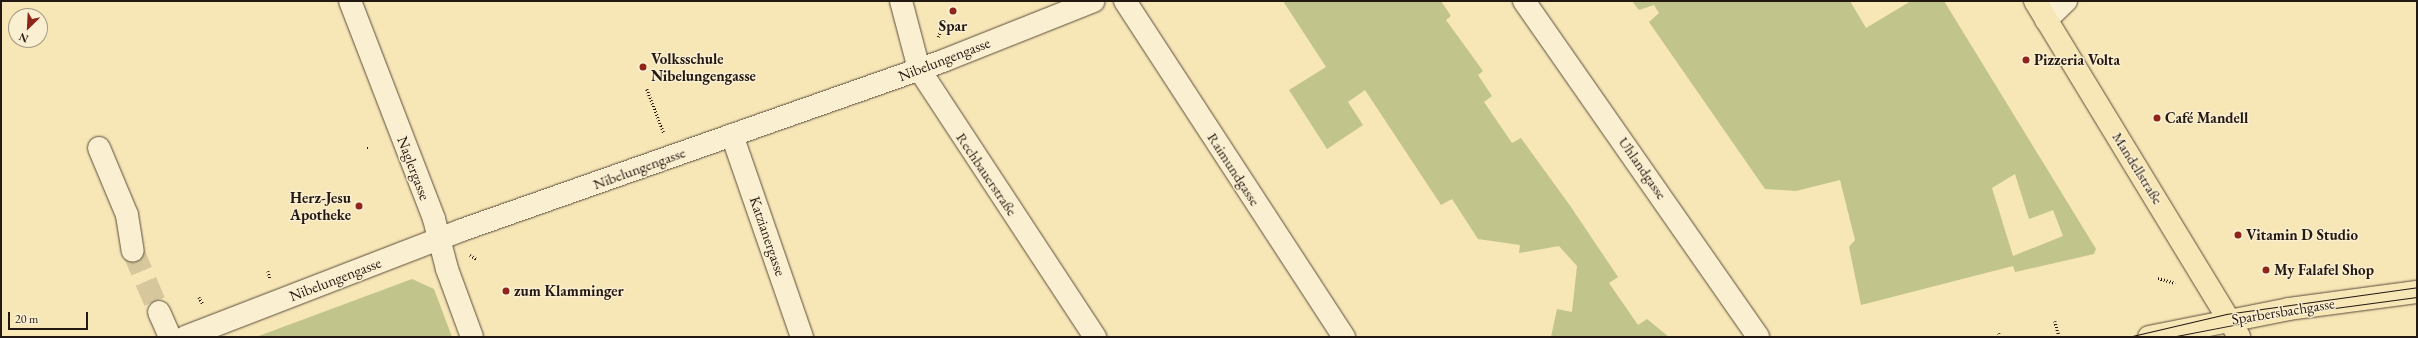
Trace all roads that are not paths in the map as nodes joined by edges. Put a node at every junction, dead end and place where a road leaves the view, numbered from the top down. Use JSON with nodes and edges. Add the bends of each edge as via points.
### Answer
{"nodes":[{"id":1,"x":350,"y":1,"type":"edge"},
{"id":2,"x":901,"y":1,"type":"edge"},
{"id":3,"x":1094,"y":1,"type":"edge"},
{"id":4,"x":1125,"y":1,"type":"edge"},
{"id":5,"x":1524,"y":1,"type":"edge"},
{"id":6,"x":2035,"y":1,"type":"edge"},
{"id":7,"x":2066,"y":1,"type":"edge"},
{"id":8,"x":2046,"y":20,"type":"junction"},
{"id":9,"x":919,"y":69,"type":"junction"},
{"id":10,"x":732,"y":135,"type":"junction"},
{"id":11,"x":99,"y":148,"type":"dead end"},
{"id":12,"x":439,"y":240,"type":"junction"},
{"id":13,"x":133,"y":251,"type":"tunnel mouth"},
{"id":14,"x":2417,"y":292,"type":"edge"},
{"id":15,"x":159,"y":312,"type":"tunnel mouth"},
{"id":16,"x":2234,"y":328,"type":"edge"},
{"id":17,"x":170,"y":337,"type":"edge"},
{"id":18,"x":185,"y":337,"type":"edge"},
{"id":19,"x":472,"y":337,"type":"edge"},
{"id":20,"x":802,"y":337,"type":"edge"},
{"id":21,"x":1095,"y":337,"type":"edge"},
{"id":22,"x":1344,"y":337,"type":"edge"},
{"id":23,"x":1758,"y":337,"type":"edge"},
{"id":24,"x":2149,"y":337,"type":"edge"}],
"edges":[{"from":1,"to":12,"type":"street","name":"Naglergasse"},
{"from":2,"to":9,"type":"street","name":"Rechbauerstraße"},
{"from":3,"to":9,"type":"street","name":"Nibelungengasse"},
{"from":4,"to":22,"type":"street","name":"Raimundgasse"},
{"from":5,"to":23,"type":"street","name":"Uhlandgasse"},
{"from":6,"to":8,"type":"main road","name":"Mandellstraße"},
{"from":7,"to":8,"type":"street"},
{"from":8,"to":16,"type":"main road","name":"Mandellstraße"},
{"from":9,"to":10,"type":"street","name":"Nibelungengasse"},
{"from":9,"to":21,"type":"street","name":"Rechbauerstraße"},
{"from":10,"to":12,"type":"street","name":"Nibelungengasse"},
{"from":10,"to":20,"type":"street","name":"Katzianergasse"},
{"from":11,"to":13,"type":"street","via":[[127,215]]},
{"from":12,"to":18,"type":"street","name":"Nibelungengasse"},
{"from":12,"to":19,"type":"street","name":"Naglergasse"},
{"from":14,"to":16,"type":"main road","name":"Sparbersbachgasse"},
{"from":15,"to":17,"type":"street"},
{"from":16,"to":24,"type":"main road","name":"Sparbersbachgasse"}]}
